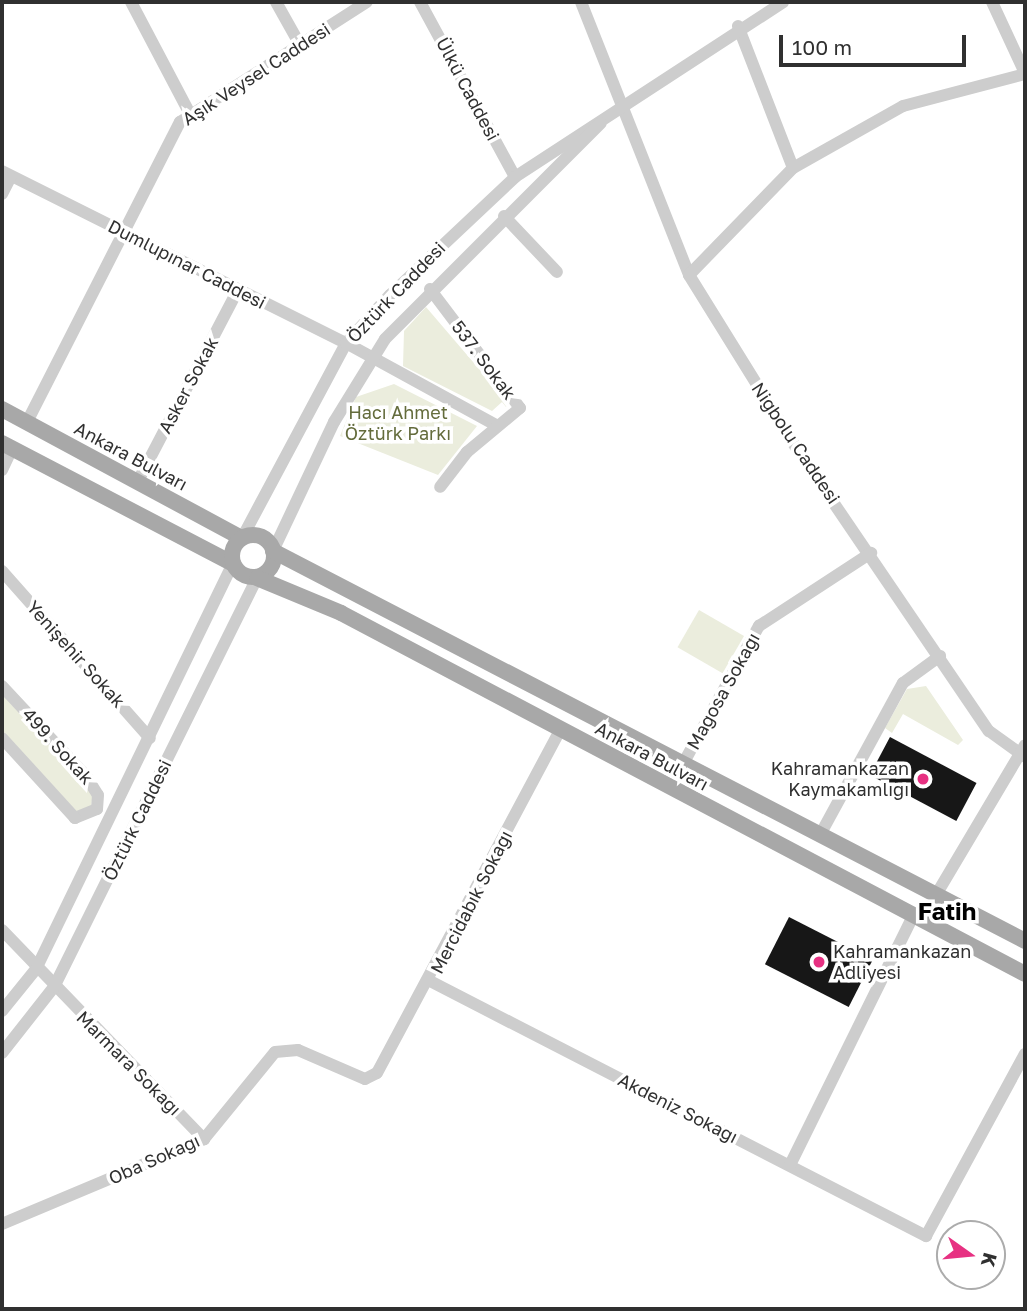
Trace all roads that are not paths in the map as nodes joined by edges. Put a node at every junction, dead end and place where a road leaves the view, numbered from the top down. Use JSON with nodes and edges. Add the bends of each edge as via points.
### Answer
{"nodes":[{"id":1,"x":131,"y":2,"type":"edge"},
{"id":2,"x":275,"y":2,"type":"edge"},
{"id":3,"x":367,"y":2,"type":"edge"},
{"id":4,"x":421,"y":2,"type":"edge"},
{"id":5,"x":581,"y":2,"type":"edge"},
{"id":6,"x":783,"y":2,"type":"edge"},
{"id":7,"x":992,"y":2,"type":"edge"},
{"id":8,"x":738,"y":26,"type":"junction"},
{"id":9,"x":299,"y":43,"type":"junction"},
{"id":10,"x":1025,"y":74,"type":"edge"},
{"id":11,"x":620,"y":104,"type":"junction"},
{"id":12,"x":190,"y":114,"type":"junction"},
{"id":13,"x":793,"y":168,"type":"junction"},
{"id":14,"x":6,"y":174,"type":"edge"},
{"id":15,"x":515,"y":177,"type":"junction"},
{"id":16,"x":2,"y":194,"type":"edge"},
{"id":17,"x":504,"y":216,"type":"junction"},
{"id":18,"x":121,"y":230,"type":"junction"},
{"id":19,"x":557,"y":272,"type":"dead end"},
{"id":20,"x":689,"y":275,"type":"junction"},
{"id":21,"x":430,"y":289,"type":"junction"},
{"id":22,"x":238,"y":290,"type":"junction"},
{"id":23,"x":346,"y":343,"type":"junction"},
{"id":24,"x":373,"y":358,"type":"junction"},
{"id":25,"x":2,"y":409,"type":"edge"},
{"id":26,"x":27,"y":422,"type":"junction"},
{"id":27,"x":496,"y":425,"type":"junction"},
{"id":28,"x":7,"y":446,"type":"edge"},
{"id":29,"x":2,"y":470,"type":"edge"},
{"id":30,"x":138,"y":481,"type":"junction"},
{"id":31,"x":440,"y":486,"type":"dead end"},
{"id":32,"x":242,"y":538,"type":"junction"},
{"id":33,"x":273,"y":551,"type":"junction"},
{"id":34,"x":871,"y":553,"type":"junction"},
{"id":35,"x":233,"y":564,"type":"junction"},
{"id":36,"x":2,"y":571,"type":"edge"},
{"id":37,"x":257,"y":578,"type":"junction"},
{"id":38,"x":940,"y":656,"type":"junction"},
{"id":39,"x":2,"y":686,"type":"edge"},
{"id":40,"x":561,"y":729,"type":"junction"},
{"id":41,"x":2,"y":738,"type":"edge"},
{"id":42,"x":150,"y":738,"type":"junction"},
{"id":43,"x":1023,"y":752,"type":"edge"},
{"id":44,"x":683,"y":764,"type":"junction"},
{"id":45,"x":820,"y":835,"type":"junction"},
{"id":46,"x":936,"y":895,"type":"junction"},
{"id":47,"x":913,"y":916,"type":"junction"},
{"id":48,"x":2,"y":930,"type":"edge"},
{"id":49,"x":1025,"y":941,"type":"edge"},
{"id":50,"x":36,"y":969,"type":"junction"},
{"id":51,"x":1025,"y":974,"type":"edge"},
{"id":52,"x":430,"y":981,"type":"junction"},
{"id":53,"x":54,"y":987,"type":"junction"},
{"id":54,"x":2,"y":1011,"type":"edge"},
{"id":55,"x":275,"y":1052,"type":"joint"},
{"id":56,"x":2,"y":1053,"type":"edge"},
{"id":57,"x":1025,"y":1054,"type":"edge"},
{"id":58,"x":204,"y":1139,"type":"junction"},
{"id":59,"x":790,"y":1165,"type":"junction"},
{"id":60,"x":2,"y":1224,"type":"edge"}],
"edges":[{"from":1,"to":12,"type":"street"},
{"from":2,"to":9,"type":"street"},
{"from":3,"to":9,"type":"street","name":"Aşık Veysel Caddesi"},
{"from":4,"to":15,"type":"street","name":"Ülkü Caddesi"},
{"from":5,"to":11,"type":"street"},
{"from":6,"to":8,"type":"street"},
{"from":7,"to":10,"type":"street"},
{"from":8,"to":11,"type":"street"},
{"from":8,"to":13,"type":"street"},
{"from":9,"to":12,"type":"street","name":"Aşık Veysel Caddesi"},
{"from":10,"to":13,"type":"street","via":[[903,106]]},
{"from":11,"to":15,"type":"street","name":"Öztürk Caddesi"},
{"from":11,"to":17,"type":"street","name":"Öztürk Caddesi"},
{"from":11,"to":20,"type":"street","name":"Niğbolu Caddesi"},
{"from":12,"to":18,"type":"street","name":"Aşık Veysel Caddesi","via":[[173,130]]},
{"from":13,"to":20,"type":"street"},
{"from":14,"to":16,"type":"street"},
{"from":14,"to":18,"type":"street","name":"Dumlupınar Caddesi"},
{"from":15,"to":23,"type":"street","name":"Öztürk Caddesi"},
{"from":17,"to":19,"type":"street"},
{"from":17,"to":21,"type":"street","name":"Öztürk Caddesi"},
{"from":18,"to":22,"type":"street","name":"Dumlupınar Caddesi"},
{"from":18,"to":26,"type":"street","name":"Aşık Veysel Caddesi"},
{"from":20,"to":34,"type":"street","name":"Niğbolu Caddesi","via":[[797,449]]},
{"from":21,"to":24,"type":"street","name":"Öztürk Caddesi"},
{"from":21,"to":27,"type":"street","name":"537. Sokak","via":[[520,408]]},
{"from":22,"to":23,"type":"street","name":"Dumlupınar Caddesi"},
{"from":22,"to":30,"type":"street","name":"Asker Sokak"},
{"from":23,"to":24,"type":"street","name":"Dumlupınar Caddesi"},
{"from":23,"to":32,"type":"street","name":"Öztürk Caddesi"},
{"from":24,"to":27,"type":"street","name":"Dumlupınar Caddesi"},
{"from":24,"to":33,"type":"street","name":"Öztürk Caddesi","via":[[334,422]]},
{"from":25,"to":26,"type":"main road","name":"Ankara Bulvarı"},
{"from":26,"to":30,"type":"main road","name":"Ankara Bulvarı"},
{"from":27,"to":31,"type":"street"},
{"from":28,"to":29,"type":"street"},
{"from":28,"to":35,"type":"main road","name":"Ankara Bulvarı"},
{"from":30,"to":32,"type":"main road","name":"Ankara Bulvarı"},
{"from":32,"to":33,"type":"main road","name":"Ankara Bulvarı","via":[[263,538]]},
{"from":32,"to":35,"type":"main road","via":[[232,552]]},
{"from":33,"to":37,"type":"main road","via":[[271,567]]},
{"from":33,"to":44,"type":"main road","name":"Ankara Bulvarı"},
{"from":34,"to":38,"type":"street","name":"Niğbolu Caddesi"},
{"from":34,"to":44,"type":"street","name":"Magosa Sokağı","via":[[759,626]]},
{"from":35,"to":37,"type":"main road","name":"Ankara Bulvarı","via":[[240,573]]},
{"from":35,"to":42,"type":"street","name":"Öztürk Caddesi"},
{"from":36,"to":42,"type":"street","name":"Yenişehir Sokak"},
{"from":37,"to":40,"type":"main road","name":"Ankara Bulvarı","via":[[341,613]]},
{"from":37,"to":53,"type":"street","name":"Öztürk Caddesi"},
{"from":38,"to":43,"type":"street","name":"Niğbolu Caddesi","via":[[989,731]]},
{"from":38,"to":45,"type":"street","via":[[903,683]]},
{"from":39,"to":41,"type":"street","name":"499. Sokak","via":[[92,783],[99,795],[94,812],[79,819],[67,812]]},
{"from":40,"to":47,"type":"main road","name":"Ankara Bulvarı"},
{"from":40,"to":52,"type":"street","name":"Mercidabık Sokağı"},
{"from":42,"to":50,"type":"street","name":"Öztürk Caddesi"},
{"from":43,"to":46,"type":"street"},
{"from":44,"to":45,"type":"main road","name":"Ankara Bulvarı"},
{"from":45,"to":46,"type":"main road","name":"Ankara Bulvarı"},
{"from":46,"to":49,"type":"main road","name":"Ankara Bulvarı"},
{"from":47,"to":51,"type":"main road","name":"Ankara Bulvarı"},
{"from":47,"to":59,"type":"street"},
{"from":48,"to":50,"type":"street","name":"Marmara Sokağı"},
{"from":50,"to":53,"type":"street","name":"Marmara Sokağı"},
{"from":50,"to":54,"type":"street","name":"Öztürk Caddesi"},
{"from":52,"to":55,"type":"street","name":"Mercidabık Sokağı","via":[[377,1073],[365,1079],[298,1050]]},
{"from":52,"to":59,"type":"street","name":"Akdeniz Sokağı"},
{"from":53,"to":56,"type":"street","name":"Öztürk Caddesi"},
{"from":53,"to":58,"type":"street","name":"Marmara Sokağı"},
{"from":55,"to":58,"type":"street","name":"Oba Sokağı"},
{"from":57,"to":59,"type":"street","name":"Akdeniz Sokağı","via":[[926,1236]]},
{"from":58,"to":60,"type":"street","name":"Oba Sokağı"}]}
